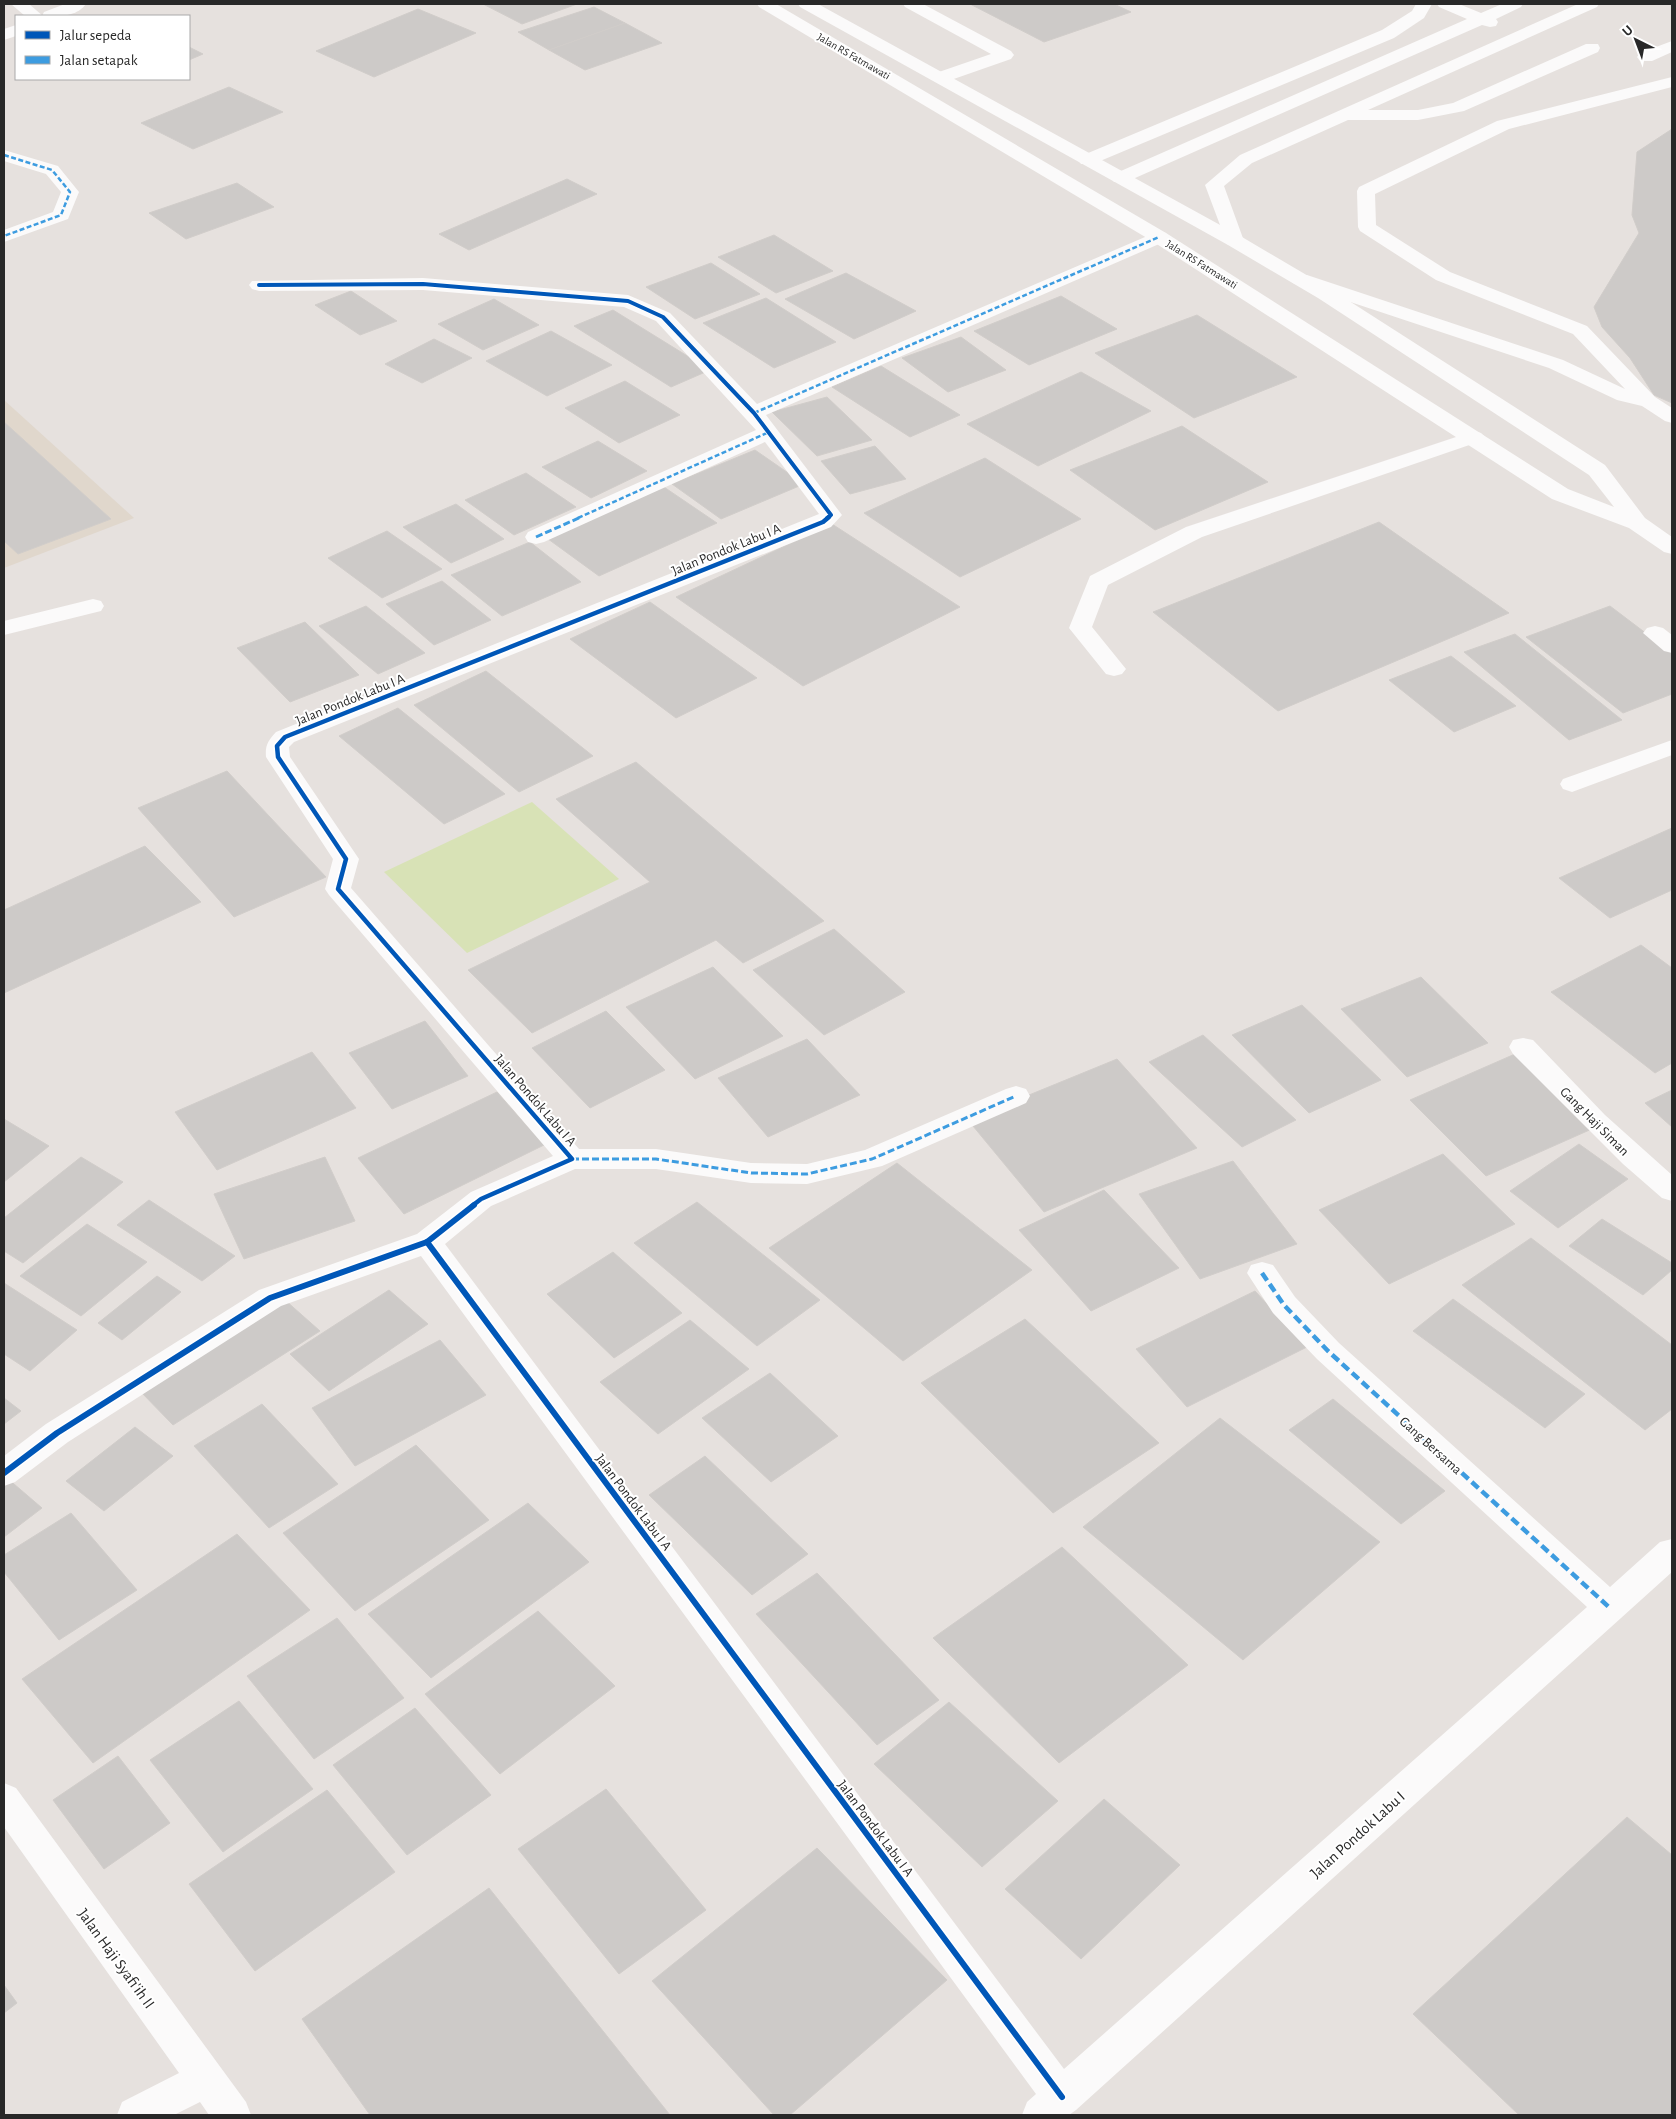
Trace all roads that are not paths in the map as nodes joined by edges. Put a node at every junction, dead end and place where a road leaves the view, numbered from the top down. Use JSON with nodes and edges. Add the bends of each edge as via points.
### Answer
{"nodes":[{"id":1,"x":19,"y":4,"type":"edge"},
{"id":2,"x":78,"y":4,"type":"edge"},
{"id":3,"x":765,"y":4,"type":"edge"},
{"id":4,"x":806,"y":4,"type":"edge"},
{"id":5,"x":912,"y":4,"type":"edge"},
{"id":6,"x":1424,"y":4,"type":"edge"},
{"id":7,"x":1445,"y":4,"type":"edge"},
{"id":8,"x":1515,"y":4,"type":"edge"},
{"id":9,"x":1591,"y":4,"type":"edge"},
{"id":10,"x":34,"y":15,"type":"edge"},
{"id":11,"x":52,"y":15,"type":"edge"},
{"id":12,"x":1481,"y":19,"type":"junction"},
{"id":13,"x":1520,"y":34,"type":"junction"},
{"id":14,"x":1672,"y":46,"type":"edge"},
{"id":15,"x":1592,"y":48,"type":"dead end"},
{"id":16,"x":1646,"y":57,"type":"dead end"},
{"id":17,"x":942,"y":77,"type":"junction"},
{"id":18,"x":1672,"y":82,"type":"edge"},
{"id":19,"x":1300,"y":98,"type":"junction"},
{"id":20,"x":1342,"y":116,"type":"junction"},
{"id":21,"x":1503,"y":124,"type":"junction"},
{"id":22,"x":4,"y":155,"type":"edge"},
{"id":23,"x":1088,"y":160,"type":"junction"},
{"id":24,"x":1120,"y":178,"type":"junction"},
{"id":25,"x":4,"y":236,"type":"edge"},
{"id":26,"x":1159,"y":236,"type":"junction"},
{"id":27,"x":1236,"y":241,"type":"junction"},
{"id":28,"x":1300,"y":279,"type":"junction"},
{"id":29,"x":259,"y":285,"type":"dead end"},
{"id":30,"x":1648,"y":401,"type":"junction"},
{"id":31,"x":754,"y":413,"type":"junction"},
{"id":32,"x":1672,"y":417,"type":"edge"},
{"id":33,"x":769,"y":432,"type":"junction"},
{"id":34,"x":1474,"y":437,"type":"junction"},
{"id":35,"x":1637,"y":523,"type":"junction"},
{"id":36,"x":536,"y":537,"type":"dead end"},
{"id":37,"x":1672,"y":547,"type":"edge"},
{"id":38,"x":93,"y":606,"type":"dead end"},
{"id":39,"x":4,"y":628,"type":"edge"},
{"id":40,"x":1114,"y":669,"type":"dead end"},
{"id":41,"x":1672,"y":747,"type":"edge"},
{"id":42,"x":1572,"y":784,"type":"dead end"},
{"id":43,"x":1523,"y":1047,"type":"dead end"},
{"id":44,"x":1016,"y":1096,"type":"dead end"},
{"id":45,"x":572,"y":1159,"type":"junction"},
{"id":46,"x":1672,"y":1192,"type":"edge"},
{"id":47,"x":427,"y":1242,"type":"junction"},
{"id":48,"x":1262,"y":1274,"type":"dead end"},
{"id":49,"x":4,"y":1473,"type":"edge"},
{"id":50,"x":1672,"y":1552,"type":"edge"},
{"id":51,"x":1610,"y":1608,"type":"junction"},
{"id":52,"x":4,"y":1799,"type":"edge"},
{"id":53,"x":205,"y":2079,"type":"junction"},
{"id":54,"x":1051,"y":2106,"type":"edge"},
{"id":55,"x":136,"y":2115,"type":"edge"},
{"id":56,"x":232,"y":2115,"type":"edge"}],
"edges":[{"from":1,"to":10,"type":"street"},
{"from":2,"to":11,"type":"street"},
{"from":3,"to":26,"type":"street","name":"Jalan RS Fatmawati"},
{"from":4,"to":17,"type":"street","name":"Jalan RS Fatmawati"},
{"from":5,"to":17,"type":"street","via":[[1005,55]]},
{"from":6,"to":23,"type":"street","via":[[1418,14],[1388,34]]},
{"from":7,"to":12,"type":"street"},
{"from":8,"to":12,"type":"street"},
{"from":9,"to":13,"type":"street"},
{"from":12,"to":13,"type":"street"},
{"from":12,"to":19,"type":"street"},
{"from":13,"to":20,"type":"street"},
{"from":14,"to":16,"type":"street"},
{"from":15,"to":20,"type":"street","via":[[1458,106],[1418,115]]},
{"from":17,"to":23,"type":"street","name":"Jalan RS Fatmawati"},
{"from":18,"to":21,"type":"street"},
{"from":19,"to":20,"type":"street"},
{"from":19,"to":24,"type":"street"},
{"from":20,"to":21,"type":"street","via":[[1381,123]]},
{"from":20,"to":27,"type":"street","via":[[1246,159],[1214,185]]},
{"from":21,"to":30,"type":"street","via":[[1366,191],[1367,228],[1442,276],[1580,330]]},
{"from":22,"to":25,"type":"street","via":[[52,170],[70,192],[61,215]]},
{"from":23,"to":24,"type":"street","name":"Jalan RS Fatmawati"},
{"from":24,"to":27,"type":"street","name":"Jalan RS Fatmawati"},
{"from":26,"to":31,"type":"street"},
{"from":26,"to":34,"type":"street","name":"Jalan RS Fatmawati"},
{"from":27,"to":28,"type":"street","name":"Jalan RS Fatmawati"},
{"from":28,"to":30,"type":"street","via":[[1556,364],[1616,392]]},
{"from":28,"to":35,"type":"street","name":"Jalan RS Fatmawati","via":[[1597,470]]},
{"from":29,"to":31,"type":"street","name":"Jalan Pondok Labu I A","via":[[423,284],[628,301],[663,317]]},
{"from":30,"to":32,"type":"street"},
{"from":31,"to":33,"type":"street","name":"Jalan Pondok Labu I A"},
{"from":33,"to":36,"type":"street"},
{"from":33,"to":45,"type":"street","name":"Jalan Pondok Labu I A","via":[[828,509],[831,516],[823,522],[285,737],[277,746],[278,757],[346,859],[338,889]]},
{"from":34,"to":35,"type":"street","name":"Jalan RS Fatmawati","via":[[1560,494]]},
{"from":34,"to":40,"type":"street","via":[[1194,532],[1098,581],[1080,628]]},
{"from":35,"to":37,"type":"street","name":"Jalan RS Fatmawati"},
{"from":38,"to":39,"type":"street"},
{"from":41,"to":42,"type":"street"},
{"from":43,"to":46,"type":"street","name":"Gang Haji Siman","via":[[1584,1112]]},
{"from":44,"to":45,"type":"street","via":[[872,1160],[807,1174],[751,1173],[656,1159]]},
{"from":45,"to":47,"type":"street","name":"Jalan Pondok Labu I A","via":[[481,1199]]},
{"from":47,"to":49,"type":"street","via":[[270,1298],[57,1433]]},
{"from":47,"to":54,"type":"street","name":"Jalan Pondok Labu I A"},
{"from":48,"to":51,"type":"street","name":"Gang Bersama","via":[[1284,1305],[1328,1352]]},
{"from":50,"to":51,"type":"street","name":"Jalan Pondok Labu I"},
{"from":51,"to":54,"type":"street","name":"Jalan Pondok Labu I"},
{"from":52,"to":53,"type":"street","name":"Jalan Haji Syafi'ih II"},
{"from":53,"to":55,"type":"street"},
{"from":53,"to":56,"type":"street","name":"Jalan Haji Syafi'ih II"}]}
